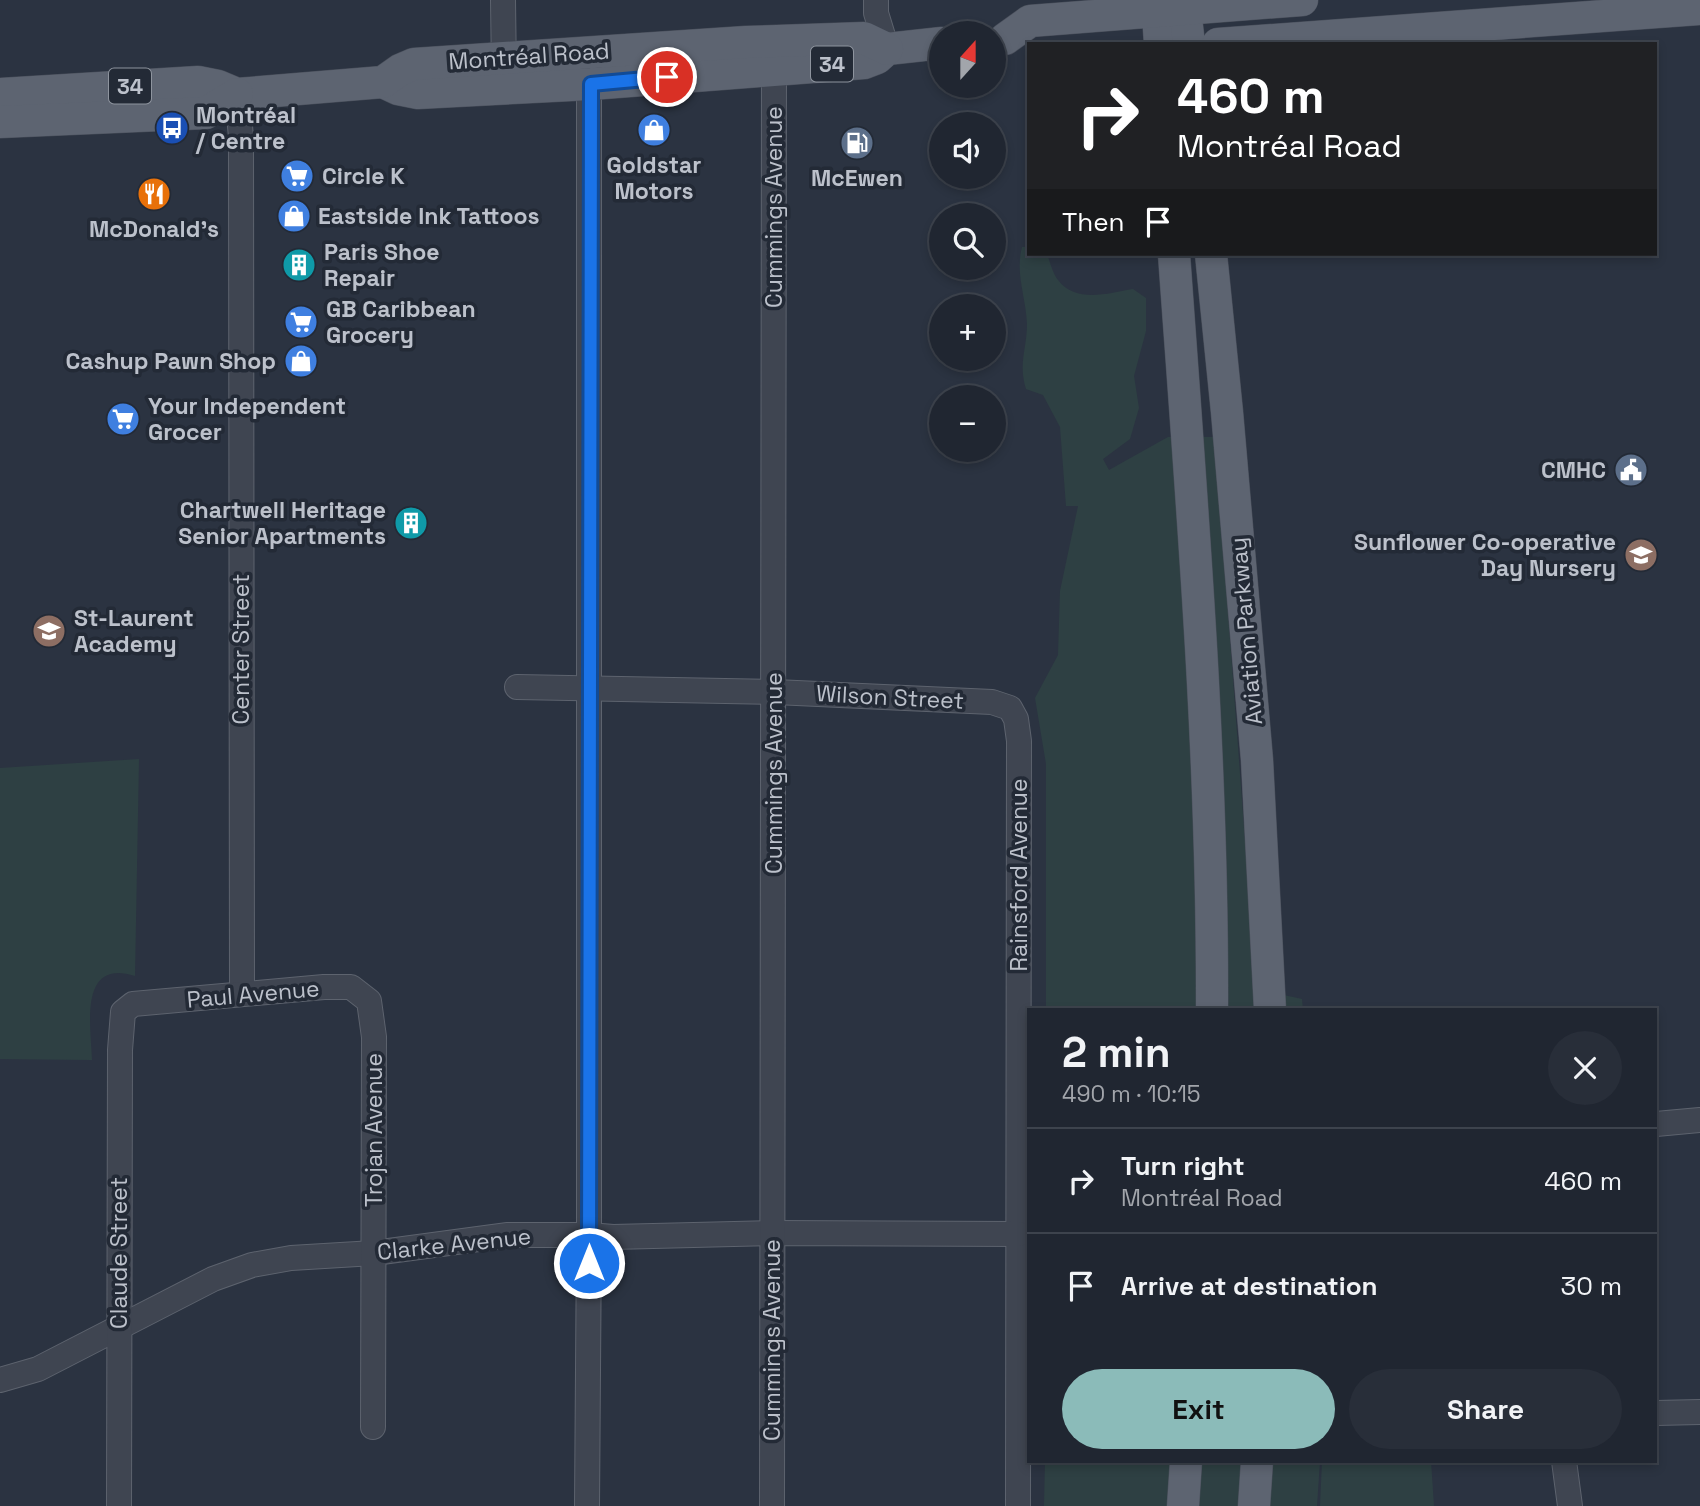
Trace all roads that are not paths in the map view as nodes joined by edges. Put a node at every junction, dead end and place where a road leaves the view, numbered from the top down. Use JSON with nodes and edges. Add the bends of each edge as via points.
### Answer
{"nodes":[{"id":1,"x":503,"y":0,"type":"edge"},
{"id":2,"x":876,"y":0,"type":"edge"},
{"id":3,"x":1289,"y":0,"type":"edge"},
{"id":4,"x":1171,"y":5,"type":"edge"},
{"id":5,"x":1090,"y":8,"type":"edge"},
{"id":6,"x":1700,"y":9,"type":"edge"},
{"id":7,"x":1341,"y":34,"type":"junction"},
{"id":8,"x":1009,"y":42,"type":"edge"},
{"id":9,"x":1161,"y":42,"type":"edge"},
{"id":10,"x":1188,"y":42,"type":"edge"},
{"id":11,"x":1243,"y":42,"type":"edge"},
{"id":12,"x":1311,"y":42,"type":"edge"},
{"id":13,"x":929,"y":44,"type":"edge"},
{"id":14,"x":887,"y":49,"type":"junction"},
{"id":15,"x":588,"y":52,"type":"junction"},
{"id":16,"x":774,"y":55,"type":"junction"},
{"id":17,"x":503,"y":57,"type":"junction"},
{"id":18,"x":383,"y":82,"type":"junction"},
{"id":19,"x":591,"y":84,"type":"junction"},
{"id":20,"x":504,"y":89,"type":"junction"},
{"id":21,"x":0,"y":94,"type":"edge"},
{"id":22,"x":237,"y":94,"type":"junction"},
{"id":23,"x":0,"y":122,"type":"edge"},
{"id":24,"x":1174,"y":256,"type":"edge"},
{"id":25,"x":1211,"y":256,"type":"edge"},
{"id":26,"x":517,"y":687,"type":"dead end"},
{"id":27,"x":589,"y":688,"type":"junction"},
{"id":28,"x":775,"y":692,"type":"junction"},
{"id":29,"x":1010,"y":708,"type":"joint"},
{"id":30,"x":242,"y":993,"type":"junction"},
{"id":31,"x":369,"y":1001,"type":"joint"},
{"id":32,"x":134,"y":1004,"type":"joint"},
{"id":33,"x":1212,"y":1008,"type":"edge"},
{"id":34,"x":1270,"y":1008,"type":"edge"},
{"id":35,"x":1700,"y":1120,"type":"edge"},
{"id":36,"x":1657,"y":1124,"type":"edge"},
{"id":37,"x":772,"y":1233,"type":"junction"},
{"id":38,"x":1019,"y":1234,"type":"junction"},
{"id":39,"x":589,"y":1235,"type":"junction"},
{"id":40,"x":374,"y":1253,"type":"junction"},
{"id":41,"x":119,"y":1328,"type":"junction"},
{"id":42,"x":0,"y":1380,"type":"edge"},
{"id":43,"x":1700,"y":1412,"type":"edge"},
{"id":44,"x":1657,"y":1413,"type":"edge"},
{"id":45,"x":373,"y":1427,"type":"dead end"},
{"id":46,"x":1186,"y":1463,"type":"edge"},
{"id":47,"x":1257,"y":1463,"type":"edge"},
{"id":48,"x":1564,"y":1463,"type":"edge"},
{"id":49,"x":119,"y":1506,"type":"edge"},
{"id":50,"x":587,"y":1506,"type":"edge"},
{"id":51,"x":772,"y":1506,"type":"edge"},
{"id":52,"x":1018,"y":1506,"type":"edge"},
{"id":53,"x":1182,"y":1506,"type":"edge"},
{"id":54,"x":1254,"y":1506,"type":"edge"},
{"id":55,"x":1570,"y":1506,"type":"edge"}],
"edges":[{"from":1,"to":17,"type":"street"},
{"from":2,"to":14,"type":"street"},
{"from":3,"to":4,"type":"main road"},
{"from":4,"to":5,"type":"main road"},
{"from":4,"to":9,"type":"main road"},
{"from":4,"to":10,"type":"main road"},
{"from":5,"to":8,"type":"main road","via":[[1030,21]]},
{"from":6,"to":7,"type":"main road"},
{"from":7,"to":11,"type":"main road"},
{"from":7,"to":12,"type":"main road"},
{"from":13,"to":14,"type":"main road","name":"Montréal Road","number":"34"},
{"from":14,"to":16,"type":"main road","name":"Montréal Road","number":"34","via":[[864,62]]},
{"from":15,"to":16,"type":"main road","name":"Montréal Road","number":"34"},
{"from":15,"to":17,"type":"main road","name":"Montréal Road","number":"34"},
{"from":15,"to":19,"type":"street"},
{"from":16,"to":19,"type":"main road","name":"Montréal Road","number":"34"},
{"from":16,"to":28,"type":"street","name":"Cummings Avenue"},
{"from":17,"to":18,"type":"main road","name":"Montréal Road","number":"34","via":[[414,64]]},
{"from":17,"to":20,"type":"street"},
{"from":18,"to":20,"type":"main road","name":"Montréal Road","number":"34","via":[[418,93]]},
{"from":18,"to":22,"type":"main road","name":"Montréal Road","number":"34"},
{"from":19,"to":20,"type":"main road","name":"Montréal Road","number":"34"},
{"from":19,"to":27,"type":"street"},
{"from":21,"to":22,"type":"main road","name":"Montréal Road","number":"34","via":[[198,82]]},
{"from":22,"to":23,"type":"main road","name":"Montréal Road","number":"34","via":[[206,113]]},
{"from":22,"to":30,"type":"street","name":"Center Street","via":[[241,137]]},
{"from":24,"to":33,"type":"main road","name":"Aviation Parkway","via":[[1208,763]]},
{"from":25,"to":34,"type":"main road","name":"Aviation Parkway","via":[[1257,760]]},
{"from":26,"to":27,"type":"street","name":"Wilson Street"},
{"from":27,"to":28,"type":"street","name":"Wilson Street"},
{"from":27,"to":39,"type":"street"},
{"from":28,"to":29,"type":"street","name":"Wilson Street","via":[[992,702]]},
{"from":28,"to":37,"type":"street","name":"Cummings Avenue"},
{"from":29,"to":38,"type":"street","name":"Rainsford Avenue","via":[[1019,741]]},
{"from":30,"to":31,"type":"street","name":"Paul Avenue","via":[[324,986],[351,988]]},
{"from":30,"to":32,"type":"street","name":"Paul Avenue"},
{"from":31,"to":40,"type":"street","name":"Trojan Avenue","via":[[374,1038]]},
{"from":32,"to":41,"type":"street","name":"Claude Street","via":[[123,1012],[120,1051]]},
{"from":35,"to":36,"type":"street"},
{"from":37,"to":38,"type":"street","name":"Clarke Avenue"},
{"from":37,"to":39,"type":"street","name":"Clarke Avenue"},
{"from":37,"to":51,"type":"street","name":"Cummings Avenue"},
{"from":38,"to":52,"type":"street","name":"Rainsford Avenue"},
{"from":39,"to":40,"type":"street","name":"Clarke Avenue","via":[[508,1235]]},
{"from":39,"to":50,"type":"street"},
{"from":40,"to":41,"type":"street","name":"Clarke Avenue","via":[[253,1265],[213,1279]]},
{"from":40,"to":45,"type":"street","name":"Trojan Avenue"},
{"from":41,"to":42,"type":"street","name":"Clarke Avenue","via":[[38,1369]]},
{"from":41,"to":49,"type":"street","name":"Claude Street"},
{"from":43,"to":44,"type":"street"},
{"from":46,"to":53,"type":"main road"},
{"from":47,"to":54,"type":"main road"},
{"from":48,"to":55,"type":"street"}]}
